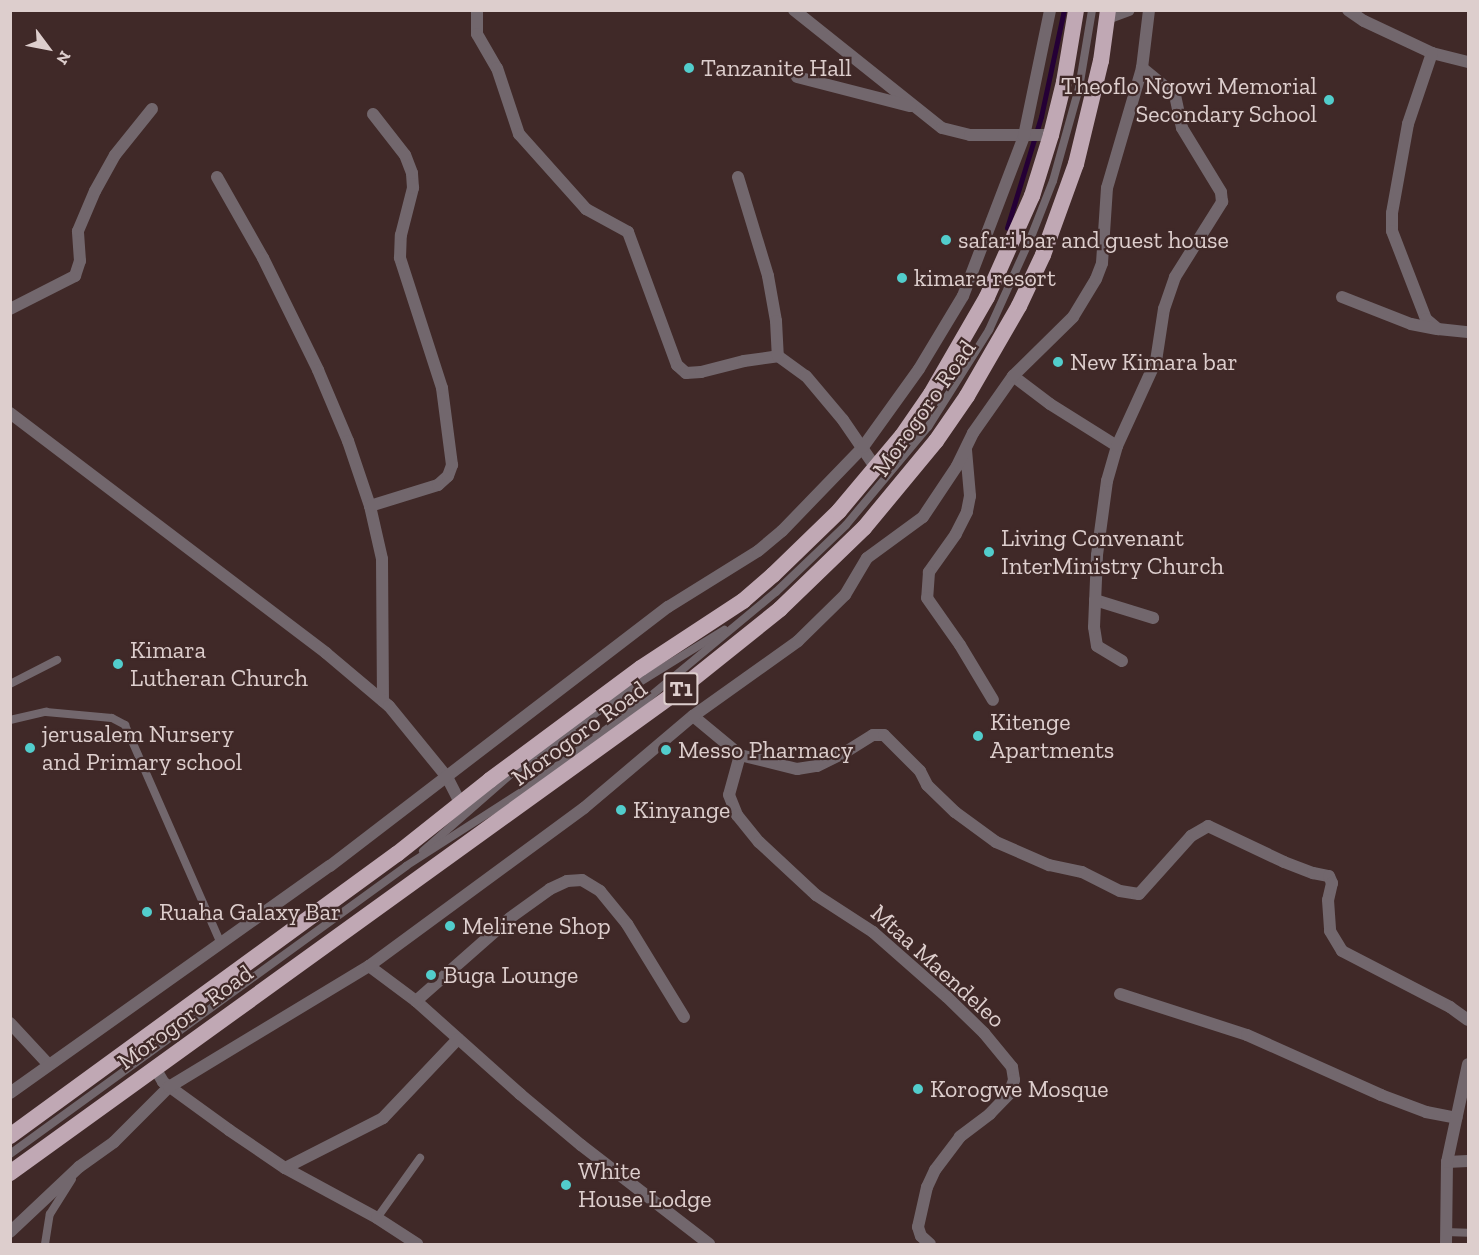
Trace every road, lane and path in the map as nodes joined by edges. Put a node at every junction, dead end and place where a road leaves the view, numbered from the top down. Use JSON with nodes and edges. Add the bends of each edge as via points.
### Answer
{"nodes":[{"id":1,"x":477,"y":10,"type":"edge"},
{"id":2,"x":794,"y":10,"type":"edge"},
{"id":3,"x":1050,"y":10,"type":"edge"},
{"id":4,"x":1076,"y":10,"type":"edge"},
{"id":5,"x":1129,"y":10,"type":"edge"},
{"id":6,"x":1149,"y":10,"type":"edge"},
{"id":7,"x":1348,"y":10,"type":"edge"},
{"id":8,"x":1102,"y":13,"type":"edge"},
{"id":9,"x":1432,"y":53,"type":"junction"},
{"id":10,"x":1468,"y":62,"type":"edge"},
{"id":11,"x":1142,"y":68,"type":"junction"},
{"id":12,"x":798,"y":77,"type":"dead end"},
{"id":13,"x":914,"y":107,"type":"junction"},
{"id":14,"x":153,"y":109,"type":"dead end"},
{"id":15,"x":373,"y":114,"type":"dead end"},
{"id":16,"x":1024,"y":136,"type":"junction"},
{"id":17,"x":1059,"y":136,"type":"junction"},
{"id":18,"x":217,"y":177,"type":"dead end"},
{"id":19,"x":738,"y":177,"type":"dead end"},
{"id":20,"x":1342,"y":297,"type":"dead end"},
{"id":21,"x":10,"y":309,"type":"edge"},
{"id":22,"x":1438,"y":329,"type":"junction"},
{"id":23,"x":1468,"y":332,"type":"edge"},
{"id":24,"x":778,"y":356,"type":"junction"},
{"id":25,"x":1013,"y":376,"type":"junction"},
{"id":26,"x":10,"y":413,"type":"edge"},
{"id":27,"x":1117,"y":446,"type":"junction"},
{"id":28,"x":863,"y":447,"type":"junction"},
{"id":29,"x":966,"y":449,"type":"junction"},
{"id":30,"x":876,"y":468,"type":"junction"},
{"id":31,"x":370,"y":506,"type":"junction"},
{"id":32,"x":1095,"y":600,"type":"junction"},
{"id":33,"x":747,"y":615,"type":"junction"},
{"id":34,"x":1153,"y":618,"type":"dead end"},
{"id":35,"x":57,"y":660,"type":"dead end"},
{"id":36,"x":1122,"y":661,"type":"dead end"},
{"id":37,"x":10,"y":684,"type":"edge"},
{"id":38,"x":993,"y":700,"type":"dead end"},
{"id":39,"x":383,"y":701,"type":"junction"},
{"id":40,"x":693,"y":716,"type":"junction"},
{"id":41,"x":10,"y":720,"type":"edge"},
{"id":42,"x":740,"y":755,"type":"junction"},
{"id":43,"x":447,"y":777,"type":"junction"},
{"id":44,"x":460,"y":803,"type":"junction"},
{"id":45,"x":406,"y":866,"type":"junction"},
{"id":46,"x":221,"y":944,"type":"junction"},
{"id":47,"x":369,"y":966,"type":"junction"},
{"id":48,"x":1120,"y":994,"type":"dead end"},
{"id":49,"x":416,"y":1001,"type":"junction"},
{"id":50,"x":684,"y":1017,"type":"dead end"},
{"id":51,"x":1468,"y":1020,"type":"edge"},
{"id":52,"x":10,"y":1023,"type":"edge"},
{"id":53,"x":458,"y":1039,"type":"junction"},
{"id":54,"x":1468,"y":1064,"type":"edge"},
{"id":55,"x":48,"y":1065,"type":"junction"},
{"id":56,"x":155,"y":1068,"type":"junction"},
{"id":57,"x":169,"y":1087,"type":"junction"},
{"id":58,"x":1465,"y":1090,"type":"edge"},
{"id":59,"x":10,"y":1093,"type":"edge"},
{"id":60,"x":1456,"y":1118,"type":"junction"},
{"id":61,"x":10,"y":1136,"type":"edge"},
{"id":62,"x":10,"y":1154,"type":"edge"},
{"id":63,"x":420,"y":1158,"type":"dead end"},
{"id":64,"x":1468,"y":1161,"type":"edge"},
{"id":65,"x":1447,"y":1162,"type":"junction"},
{"id":66,"x":79,"y":1167,"type":"junction"},
{"id":67,"x":285,"y":1168,"type":"junction"},
{"id":68,"x":10,"y":1173,"type":"edge"},
{"id":69,"x":377,"y":1218,"type":"junction"},
{"id":70,"x":10,"y":1232,"type":"edge"},
{"id":71,"x":1468,"y":1233,"type":"edge"},
{"id":72,"x":1445,"y":1238,"type":"edge"},
{"id":73,"x":925,"y":1243,"type":"edge"},
{"id":74,"x":45,"y":1245,"type":"edge"},
{"id":75,"x":417,"y":1245,"type":"edge"},
{"id":76,"x":709,"y":1245,"type":"edge"}],
"edges":[{"from":1,"to":24,"type":"street","via":[[477,34],[497,68],[519,134],[586,208],[628,232],[677,365],[686,373],[701,372]]},
{"from":2,"to":13,"type":"street"},
{"from":3,"to":16,"type":"street"},
{"from":4,"to":17,"type":"highway","name":"Morogoro Road","number":"T1"},
{"from":5,"to":8,"type":"street"},
{"from":6,"to":11,"type":"street"},
{"from":7,"to":9,"type":"street"},
{"from":8,"to":17,"type":"lane","name":"Morogoro Road","via":[[1079,88]]},
{"from":8,"to":56,"type":"highway","name":"Morogoro Road","number":"T1","via":[[1101,61],[1076,164],[1024,296],[967,396],[936,441],[864,528],[780,609],[675,694]]},
{"from":9,"to":10,"type":"street"},
{"from":9,"to":22,"type":"street","via":[[1407,124],[1392,222],[1397,248],[1420,306],[1426,319]]},
{"from":11,"to":25,"type":"street","via":[[1107,188],[1102,263],[1096,279],[1074,316]]},
{"from":11,"to":27,"type":"street","via":[[1175,95],[1182,128],[1221,192],[1222,202],[1175,277],[1164,309],[1156,361]]},
{"from":12,"to":13,"type":"street"},
{"from":13,"to":16,"type":"street","via":[[955,133]]},
{"from":14,"to":21,"type":"street","via":[[115,155],[95,191],[78,231],[80,261],[75,276]]},
{"from":15,"to":31,"type":"street","via":[[405,155],[412,173],[413,188],[399,258],[442,388],[452,465],[448,476],[438,485]]},
{"from":16,"to":17,"type":"street"},
{"from":16,"to":28,"type":"street","via":[[963,296],[919,369]]},
{"from":17,"to":30,"type":"highway","name":"Morogoro Road","number":"T1","via":[[987,297],[931,394]]},
{"from":17,"to":33,"type":"lane","name":"Morogoro Road","via":[[1031,237],[989,330],[928,427],[887,479],[823,548]]},
{"from":18,"to":31,"type":"street","via":[[263,258],[318,370]]},
{"from":19,"to":24,"type":"street","via":[[768,276]]},
{"from":20,"to":22,"type":"street","via":[[1411,324]]},
{"from":22,"to":23,"type":"street"},
{"from":24,"to":28,"type":"street","via":[[806,376]]},
{"from":25,"to":27,"type":"street"},
{"from":25,"to":29,"type":"street"},
{"from":26,"to":39,"type":"street","via":[[326,652]]},
{"from":27,"to":32,"type":"street","via":[[1107,481]]},
{"from":28,"to":30,"type":"street"},
{"from":28,"to":43,"type":"street","via":[[758,551],[668,607]]},
{"from":29,"to":38,"type":"street","via":[[970,496],[967,512],[929,572],[927,598]]},
{"from":29,"to":40,"type":"street","via":[[923,517],[867,558],[827,614],[786,651]]},
{"from":30,"to":44,"type":"highway","name":"Morogoro Road","number":"T1","via":[[839,511],[743,600],[641,668]]},
{"from":31,"to":39,"type":"street","via":[[382,559]]},
{"from":32,"to":34,"type":"street"},
{"from":32,"to":36,"type":"street","via":[[1097,646]]},
{"from":33,"to":45,"type":"lane","name":"Morogoro Road","via":[[647,699],[526,789]]},
{"from":33,"to":45,"type":"lane","name":"Morogoro Road","via":[[635,685],[511,774]]},
{"from":35,"to":37,"type":"lane"},
{"from":39,"to":43,"type":"street"},
{"from":40,"to":42,"type":"street"},
{"from":40,"to":47,"type":"street","via":[[584,808]]},
{"from":41,"to":46,"type":"lane","via":[[46,712],[112,718],[125,725]]},
{"from":42,"to":51,"type":"street","via":[[797,769],[817,766],[873,735],[884,735],[920,771],[927,785],[996,842],[1049,865],[1096,877],[1120,891],[1139,894],[1191,836],[1208,826],[1284,862],[1329,876],[1330,931],[1342,951]]},
{"from":42,"to":73,"type":"street","name":"Mtaa Maendeleo","via":[[729,795],[736,815],[759,842],[816,895],[873,932],[947,997],[1007,1059],[1014,1072],[1012,1087],[1002,1102],[960,1137],[935,1170],[920,1214],[918,1232]]},
{"from":43,"to":44,"type":"street"},
{"from":43,"to":46,"type":"street"},
{"from":44,"to":61,"type":"highway","name":"Morogoro Road","number":"T1","via":[[397,854]]},
{"from":45,"to":62,"type":"lane","name":"Morogoro Road"},
{"from":46,"to":55,"type":"street"},
{"from":47,"to":49,"type":"street"},
{"from":47,"to":57,"type":"street"},
{"from":48,"to":60,"type":"street","via":[[1247,1035],[1381,1095],[1426,1112]]},
{"from":49,"to":50,"type":"street","via":[[510,918],[550,889],[567,881],[582,880],[600,891],[627,924]]},
{"from":49,"to":53,"type":"street"},
{"from":52,"to":55,"type":"street"},
{"from":53,"to":67,"type":"street","via":[[383,1118]]},
{"from":53,"to":76,"type":"street","via":[[581,1145]]},
{"from":54,"to":58,"type":"street"},
{"from":55,"to":59,"type":"street"},
{"from":56,"to":57,"type":"street"},
{"from":56,"to":68,"type":"highway","name":"Morogoro Road","number":"T1"},
{"from":57,"to":66,"type":"street","via":[[114,1142]]},
{"from":57,"to":67,"type":"street"},
{"from":58,"to":60,"type":"street"},
{"from":60,"to":65,"type":"street"},
{"from":63,"to":69,"type":"lane"},
{"from":64,"to":65,"type":"street"},
{"from":65,"to":72,"type":"street"},
{"from":66,"to":70,"type":"street"},
{"from":66,"to":74,"type":"lane","via":[[50,1214]]},
{"from":67,"to":69,"type":"street"},
{"from":69,"to":75,"type":"street"},
{"from":71,"to":72,"type":"lane"}]}
